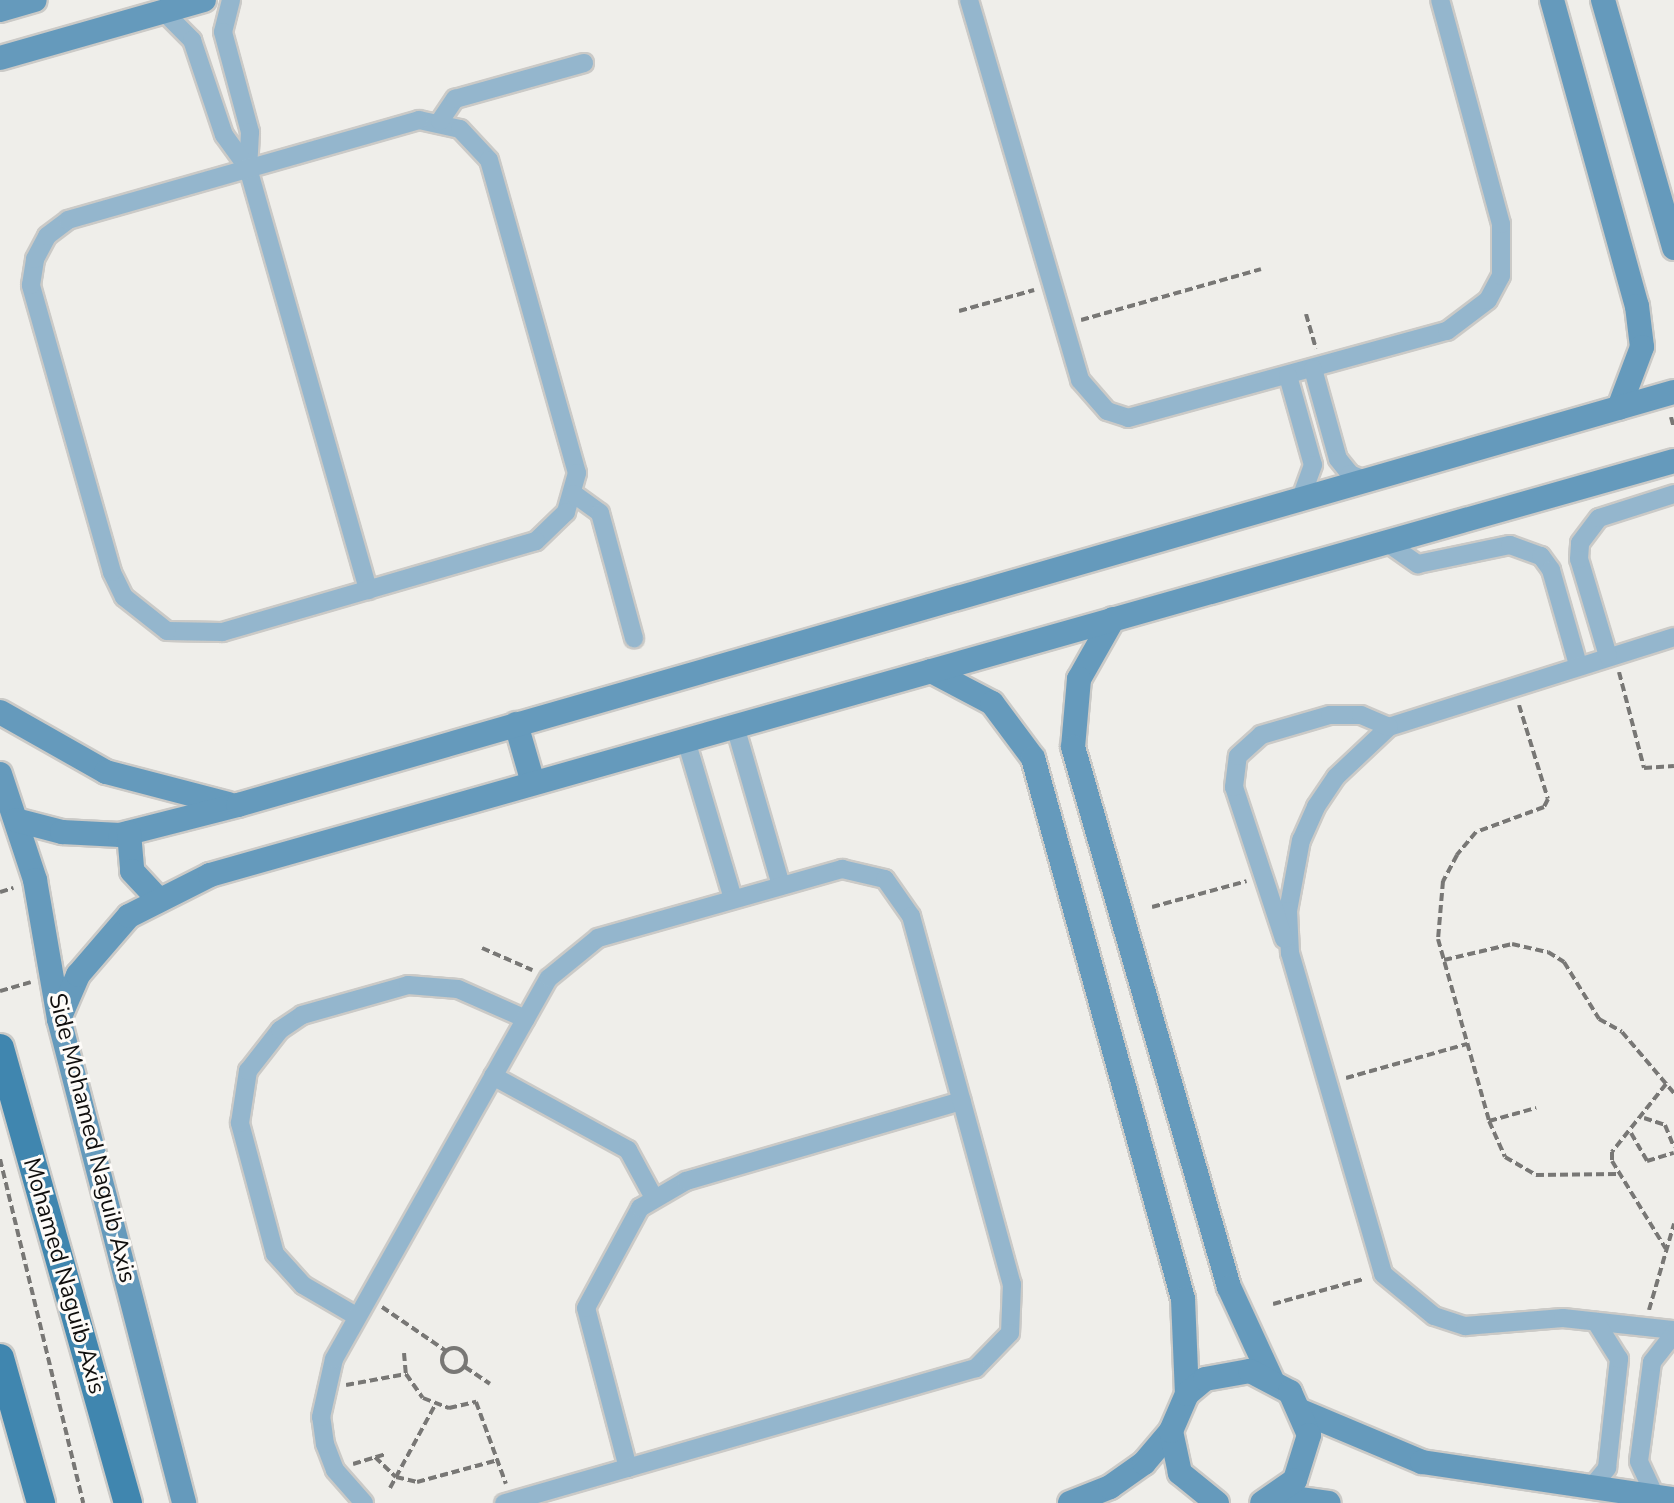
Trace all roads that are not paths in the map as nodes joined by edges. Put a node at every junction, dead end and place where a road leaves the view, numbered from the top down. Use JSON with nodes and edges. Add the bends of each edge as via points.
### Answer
{"nodes":[{"id":1,"x":35,"y":0,"type":"edge"},
{"id":2,"x":204,"y":0,"type":"edge"},
{"id":3,"x":231,"y":0,"type":"edge"},
{"id":4,"x":969,"y":0,"type":"edge"},
{"id":5,"x":1440,"y":0,"type":"edge"},
{"id":6,"x":1552,"y":0,"type":"edge"},
{"id":7,"x":1603,"y":0,"type":"edge"},
{"id":8,"x":0,"y":10,"type":"edge"},
{"id":9,"x":164,"y":12,"type":"junction"},
{"id":10,"x":0,"y":58,"type":"edge"},
{"id":11,"x":584,"y":63,"type":"dead end"},
{"id":12,"x":440,"y":121,"type":"junction"},
{"id":13,"x":248,"y":168,"type":"junction"},
{"id":14,"x":1674,"y":248,"type":"edge"},
{"id":15,"x":1317,"y":368,"type":"junction"},
{"id":16,"x":1288,"y":376,"type":"junction"},
{"id":17,"x":1674,"y":392,"type":"edge"},
{"id":18,"x":1619,"y":408,"type":"junction"},
{"id":19,"x":1674,"y":461,"type":"edge"},
{"id":20,"x":1367,"y":481,"type":"junction"},
{"id":21,"x":574,"y":494,"type":"junction"},
{"id":22,"x":1674,"y":494,"type":"edge"},
{"id":23,"x":1300,"y":500,"type":"junction"},
{"id":24,"x":1386,"y":542,"type":"junction"},
{"id":25,"x":368,"y":590,"type":"junction"},
{"id":26,"x":1113,"y":619,"type":"junction"},
{"id":27,"x":1674,"y":637,"type":"edge"},
{"id":28,"x":634,"y":638,"type":"dead end"},
{"id":29,"x":1611,"y":655,"type":"junction"},
{"id":30,"x":1578,"y":665,"type":"junction"},
{"id":31,"x":931,"y":671,"type":"junction"},
{"id":32,"x":0,"y":712,"type":"edge"},
{"id":33,"x":516,"y":724,"type":"junction"},
{"id":34,"x":735,"y":726,"type":"junction"},
{"id":35,"x":1389,"y":727,"type":"junction"},
{"id":36,"x":686,"y":740,"type":"junction"},
{"id":37,"x":0,"y":774,"type":"edge"},
{"id":38,"x":533,"y":783,"type":"junction"},
{"id":39,"x":238,"y":805,"type":"junction"},
{"id":40,"x":16,"y":820,"type":"junction"},
{"id":41,"x":129,"y":833,"type":"junction"},
{"id":42,"x":781,"y":885,"type":"junction"},
{"id":43,"x":157,"y":898,"type":"junction"},
{"id":44,"x":733,"y":899,"type":"junction"},
{"id":45,"x":1290,"y":953,"type":"junction"},
{"id":46,"x":59,"y":1019,"type":"junction"},
{"id":47,"x":526,"y":1019,"type":"junction"},
{"id":48,"x":0,"y":1048,"type":"edge"},
{"id":49,"x":493,"y":1076,"type":"junction"},
{"id":50,"x":962,"y":1101,"type":"junction"},
{"id":51,"x":653,"y":1196,"type":"junction"},
{"id":52,"x":356,"y":1316,"type":"junction"},
{"id":53,"x":1596,"y":1322,"type":"junction"},
{"id":54,"x":1674,"y":1332,"type":"edge"},
{"id":55,"x":0,"y":1358,"type":"edge"},
{"id":56,"x":1271,"y":1378,"type":"junction"},
{"id":57,"x":1187,"y":1394,"type":"junction"},
{"id":58,"x":1303,"y":1412,"type":"junction"},
{"id":59,"x":1171,"y":1431,"type":"junction"},
{"id":60,"x":628,"y":1468,"type":"junction"},
{"id":61,"x":569,"y":1484,"type":"junction"},
{"id":62,"x":1591,"y":1488,"type":"junction"},
{"id":63,"x":1664,"y":1498,"type":"edge"},
{"id":64,"x":1270,"y":1500,"type":"edge"},
{"id":65,"x":515,"y":1501,"type":"edge"},
{"id":66,"x":41,"y":1503,"type":"edge"},
{"id":67,"x":128,"y":1503,"type":"edge"},
{"id":68,"x":184,"y":1503,"type":"edge"},
{"id":69,"x":364,"y":1503,"type":"edge"},
{"id":70,"x":575,"y":1503,"type":"edge"},
{"id":71,"x":1070,"y":1503,"type":"edge"},
{"id":72,"x":1217,"y":1503,"type":"edge"},
{"id":73,"x":1329,"y":1503,"type":"edge"}],
"edges":[{"from":1,"to":8,"type":"street"},
{"from":2,"to":9,"type":"street"},
{"from":3,"to":13,"type":"street","via":[[223,32],[250,132]]},
{"from":4,"to":16,"type":"street","via":[[1090,398],[1128,418]]},
{"from":5,"to":15,"type":"street","via":[[1501,224],[1501,276],[1479,309],[1447,331]]},
{"from":6,"to":18,"type":"street","via":[[1637,306],[1642,347]]},
{"from":7,"to":14,"type":"street"},
{"from":9,"to":10,"type":"street"},
{"from":9,"to":13,"type":"street","via":[[192,40],[224,135]]},
{"from":11,"to":12,"type":"street","via":[[455,99]]},
{"from":12,"to":13,"type":"street","via":[[419,120]]},
{"from":12,"to":21,"type":"street","via":[[460,129],[489,160],[577,473]]},
{"from":13,"to":25,"type":"street"},
{"from":13,"to":25,"type":"street","via":[[68,220],[47,236],[35,259],[31,285],[112,572],[143,618],[195,636]]},
{"from":15,"to":16,"type":"street"},
{"from":15,"to":20,"type":"street","via":[[1338,459],[1350,474]]},
{"from":16,"to":23,"type":"street","via":[[1313,465]]},
{"from":17,"to":18,"type":"street"},
{"from":18,"to":20,"type":"street"},
{"from":19,"to":24,"type":"street"},
{"from":20,"to":23,"type":"street"},
{"from":21,"to":25,"type":"street","via":[[560,521],[536,541]]},
{"from":21,"to":28,"type":"street","via":[[600,513]]},
{"from":22,"to":29,"type":"street","via":[[1599,518],[1580,543],[1579,559]]},
{"from":23,"to":33,"type":"street"},
{"from":24,"to":26,"type":"street"},
{"from":24,"to":30,"type":"street","via":[[1418,564],[1510,545],[1541,556],[1551,570]]},
{"from":26,"to":31,"type":"street"},
{"from":26,"to":56,"type":"street","via":[[1079,679],[1073,747],[1229,1287]]},
{"from":27,"to":29,"type":"street"},
{"from":29,"to":30,"type":"street"},
{"from":30,"to":35,"type":"street"},
{"from":31,"to":34,"type":"street"},
{"from":31,"to":57,"type":"street","via":[[992,703],[1033,758],[1183,1299]]},
{"from":32,"to":39,"type":"street","via":[[106,772]]},
{"from":33,"to":38,"type":"street"},
{"from":33,"to":39,"type":"street"},
{"from":34,"to":36,"type":"street"},
{"from":34,"to":42,"type":"street"},
{"from":35,"to":45,"type":"street","via":[[1336,777],[1306,829],[1292,875]]},
{"from":35,"to":45,"type":"street","via":[[1361,715],[1330,715],[1248,743],[1238,756],[1234,787],[1259,877]]},
{"from":36,"to":38,"type":"street"},
{"from":36,"to":44,"type":"street"},
{"from":37,"to":40,"type":"street","name":"Side Mohamed Naguib Axis"},
{"from":38,"to":43,"type":"street","via":[[210,875]]},
{"from":39,"to":41,"type":"street"},
{"from":40,"to":41,"type":"street","via":[[62,832]]},
{"from":40,"to":46,"type":"street","name":"Side Mohamed Naguib Axis"},
{"from":41,"to":43,"type":"street","via":[[132,871]]},
{"from":42,"to":44,"type":"street"},
{"from":42,"to":50,"type":"street","via":[[842,869],[864,870],[901,896]]},
{"from":43,"to":46,"type":"street","via":[[112,933],[78,975]]},
{"from":44,"to":47,"type":"street","via":[[598,938],[549,978]]},
{"from":45,"to":53,"type":"street","via":[[1383,1274],[1434,1316],[1465,1326]]},
{"from":46,"to":68,"type":"street","name":"Side Mohamed Naguib Axis"},
{"from":47,"to":49,"type":"street"},
{"from":47,"to":52,"type":"street","via":[[458,989],[408,985],[302,1015],[270,1039],[248,1071],[240,1123],[275,1254],[303,1285]]},
{"from":48,"to":67,"type":"main road","name":"Mohamed Naguib Axis"},
{"from":49,"to":51,"type":"street","via":[[628,1150]]},
{"from":49,"to":52,"type":"street"},
{"from":50,"to":51,"type":"street"},
{"from":50,"to":60,"type":"street","via":[[1015,1309],[996,1354],[976,1368]]},
{"from":51,"to":60,"type":"street","via":[[590,1291],[586,1308]]},
{"from":52,"to":69,"type":"street","via":[[324,1389],[321,1417],[335,1470]]},
{"from":53,"to":54,"type":"street"},
{"from":53,"to":62,"type":"street","via":[[1619,1359],[1607,1468]]},
{"from":54,"to":63,"type":"street","via":[[1652,1362],[1640,1448],[1641,1474]]},
{"from":55,"to":66,"type":"main road"},
{"from":56,"to":57,"type":"street","via":[[1227,1371]]},
{"from":56,"to":58,"type":"street"},
{"from":57,"to":59,"type":"street"},
{"from":58,"to":62,"type":"street","via":[[1422,1462]]},
{"from":58,"to":64,"type":"street","via":[[1306,1459]]},
{"from":59,"to":71,"type":"street","via":[[1144,1463],[1110,1487]]},
{"from":59,"to":72,"type":"street","via":[[1180,1473]]},
{"from":60,"to":61,"type":"street"},
{"from":61,"to":65,"type":"street"},
{"from":61,"to":70,"type":"street"},
{"from":62,"to":63,"type":"street"},
{"from":64,"to":73,"type":"street"}]}
